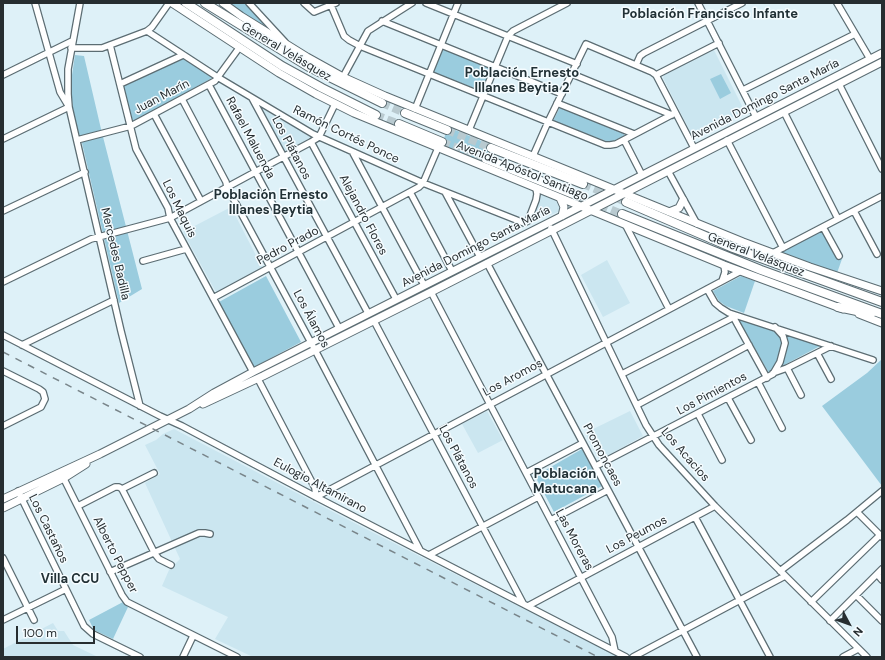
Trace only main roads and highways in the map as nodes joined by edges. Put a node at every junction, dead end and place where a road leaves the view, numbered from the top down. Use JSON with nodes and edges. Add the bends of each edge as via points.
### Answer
{"nodes":[{"id":1,"x":172,"y":3,"type":"edge"},
{"id":2,"x":186,"y":3,"type":"edge"},
{"id":3,"x":205,"y":3,"type":"edge"},
{"id":4,"x":223,"y":3,"type":"edge"},
{"id":5,"x":882,"y":53,"type":"edge"},
{"id":6,"x":882,"y":62,"type":"edge"},
{"id":7,"x":382,"y":103,"type":"tunnel mouth"},
{"id":8,"x":404,"y":112,"type":"tunnel mouth"},
{"id":9,"x":376,"y":115,"type":"tunnel mouth"},
{"id":10,"x":399,"y":124,"type":"tunnel mouth"},
{"id":11,"x":447,"y":130,"type":"tunnel mouth"},
{"id":12,"x":440,"y":145,"type":"junction"},
{"id":13,"x":491,"y":148,"type":"tunnel mouth"},
{"id":14,"x":486,"y":159,"type":"tunnel mouth"},
{"id":15,"x":583,"y":184,"type":"tunnel mouth"},
{"id":16,"x":614,"y":189,"type":"junction"},
{"id":17,"x":625,"y":193,"type":"junction"},
{"id":18,"x":578,"y":196,"type":"tunnel mouth"},
{"id":19,"x":560,"y":198,"type":"junction"},
{"id":20,"x":683,"y":200,"type":"road end"},
{"id":21,"x":626,"y":202,"type":"tunnel mouth"},
{"id":22,"x":580,"y":206,"type":"junction"},
{"id":23,"x":591,"y":210,"type":"junction"},
{"id":24,"x":669,"y":212,"type":"junction"},
{"id":25,"x":622,"y":214,"type":"tunnel mouth"},
{"id":26,"x":562,"y":216,"type":"junction"},
{"id":27,"x":882,"y":291,"type":"edge"},
{"id":28,"x":882,"y":302,"type":"edge"},
{"id":29,"x":838,"y":307,"type":"junction"},
{"id":30,"x":882,"y":314,"type":"edge"},
{"id":31,"x":882,"y":317,"type":"edge"},
{"id":32,"x":882,"y":323,"type":"edge"},
{"id":33,"x":189,"y":409,"type":"junction"},
{"id":34,"x":63,"y":475,"type":"junction"},
{"id":35,"x":3,"y":499,"type":"edge"},
{"id":36,"x":3,"y":508,"type":"edge"}],
"edges":[{"from":1,"to":12,"type":"main road","name":"Avenida Apóstol Santiago","via":[[279,73],[335,104],[385,127]]},
{"from":2,"to":9,"type":"highway","name":"General Velásquez","via":[[282,66]]},
{"from":3,"to":7,"type":"highway","name":"General Velásquez","via":[[303,63]]},
{"from":4,"to":16,"type":"main road","name":"Avenida Apóstol Santiago","via":[[292,49],[343,77],[415,109]]},
{"from":5,"to":16,"type":"main road","name":"Avenida Domingo Santa María"},
{"from":6,"to":17,"type":"main road","name":"Avenida Domingo Santa María"},
{"from":8,"to":11,"type":"highway"},
{"from":10,"to":12,"type":"highway"},
{"from":12,"to":19,"type":"main road","name":"Avenida Apóstol Santiago"},
{"from":13,"to":15,"type":"highway"},
{"from":14,"to":18,"type":"highway"},
{"from":16,"to":17,"type":"main road","name":"Avenida Apóstol Santiago"},
{"from":16,"to":22,"type":"main road","name":"Avenida Domingo Santa María"},
{"from":17,"to":23,"type":"main road","name":"Avenida Domingo Santa María"},
{"from":17,"to":24,"type":"main road","name":"Avenida Apóstol Santiago"},
{"from":19,"to":22,"type":"main road","name":"Avenida Apóstol Santiago"},
{"from":19,"to":26,"type":"main road","via":[[564,207]]},
{"from":20,"to":24,"type":"main road","via":[[679,208]]},
{"from":21,"to":28,"type":"highway","name":"General Velásquez","via":[[745,252]]},
{"from":22,"to":23,"type":"main road","name":"Avenida Apóstol Santiago"},
{"from":22,"to":26,"type":"main road","name":"Avenida Domingo Santa María"},
{"from":23,"to":29,"type":"main road","name":"Avenida Apóstol Santiago","via":[[740,272]]},
{"from":23,"to":33,"type":"main road","name":"Avenida Domingo Santa María","via":[[258,379]]},
{"from":24,"to":27,"type":"main road","name":"Avenida Apóstol Santiago","via":[[771,254]]},
{"from":25,"to":30,"type":"highway","name":"General Velásquez","via":[[761,270]]},
{"from":26,"to":33,"type":"main road","name":"Avenida Domingo Santa María","via":[[253,372]]},
{"from":29,"to":31,"type":"highway"},
{"from":29,"to":32,"type":"main road","name":"Avenida Apóstol Santiago"},
{"from":33,"to":34,"type":"main road","name":"Avenida Domingo Santa María"},
{"from":34,"to":35,"type":"main road","name":"Avenida Domingo Santa María"},
{"from":34,"to":36,"type":"main road","name":"Avenida Domingo Santa María"}]}
